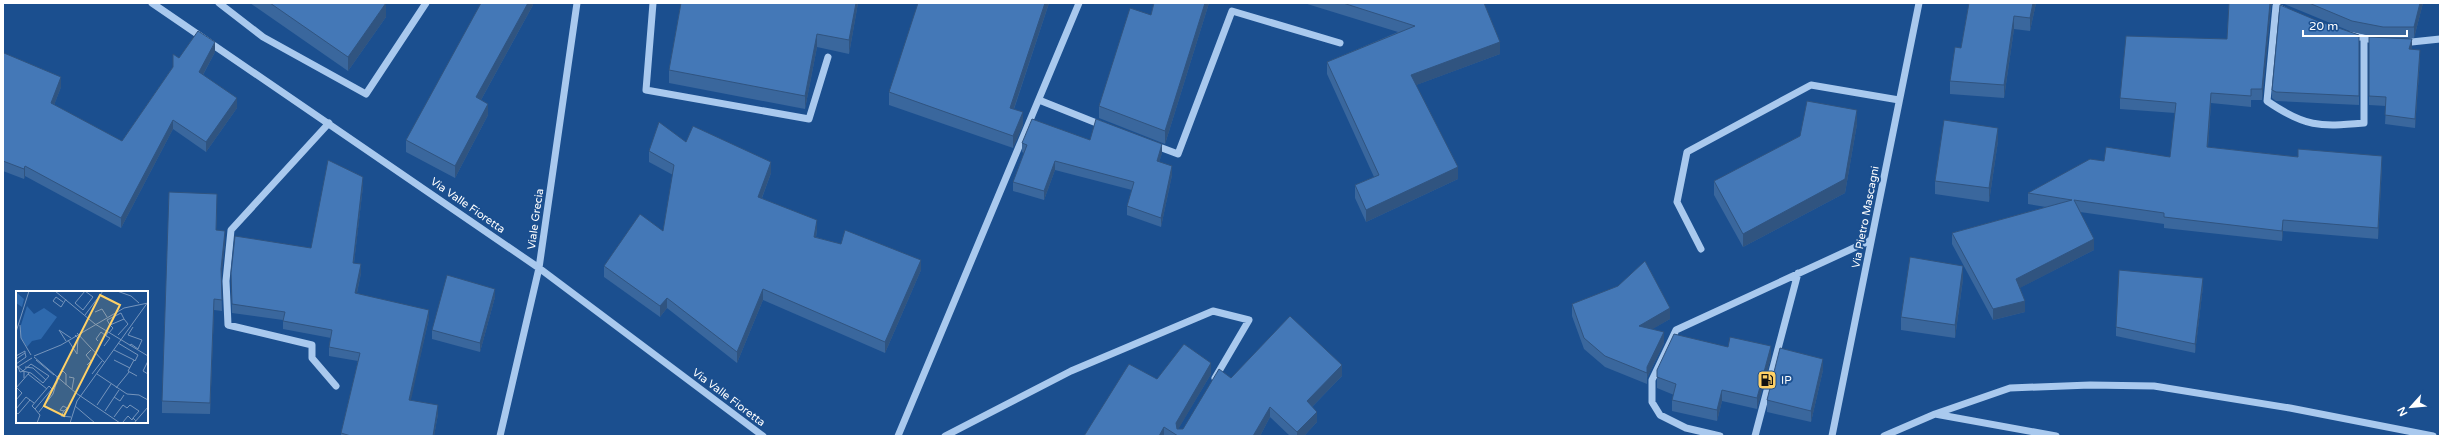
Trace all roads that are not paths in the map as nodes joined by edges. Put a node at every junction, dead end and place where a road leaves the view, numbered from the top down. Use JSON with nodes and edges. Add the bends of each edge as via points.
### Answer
{"nodes":[{"id":1,"x":152,"y":3,"type":"edge"},
{"id":2,"x":219,"y":3,"type":"edge"},
{"id":3,"x":426,"y":3,"type":"edge"},
{"id":4,"x":577,"y":3,"type":"edge"},
{"id":5,"x":653,"y":3,"type":"edge"},
{"id":6,"x":1079,"y":3,"type":"edge"},
{"id":7,"x":1919,"y":3,"type":"edge"},
{"id":8,"x":2276,"y":5,"type":"edge"},
{"id":9,"x":2295,"y":15,"type":"edge"},
{"id":10,"x":2343,"y":32,"type":"edge"},
{"id":11,"x":2364,"y":39,"type":"junction"},
{"id":12,"x":2440,"y":39,"type":"edge"},
{"id":13,"x":2383,"y":42,"type":"edge"},
{"id":14,"x":1340,"y":43,"type":"dead end"},
{"id":15,"x":2396,"y":44,"type":"edge"},
{"id":16,"x":828,"y":57,"type":"edge"},
{"id":17,"x":1038,"y":100,"type":"junction"},
{"id":18,"x":1899,"y":100,"type":"junction"},
{"id":19,"x":329,"y":123,"type":"junction"},
{"id":20,"x":1112,"y":129,"type":"edge"},
{"id":21,"x":1149,"y":143,"type":"edge"},
{"id":22,"x":1871,"y":240,"type":"junction"},
{"id":23,"x":1701,"y":249,"type":"dead end"},
{"id":24,"x":539,"y":268,"type":"junction"},
{"id":25,"x":1798,"y":273,"type":"junction"},
{"id":26,"x":1212,"y":383,"type":"edge"},
{"id":27,"x":336,"y":386,"type":"dead end"},
{"id":28,"x":1935,"y":414,"type":"junction"},
{"id":29,"x":500,"y":436,"type":"edge"},
{"id":30,"x":764,"y":436,"type":"edge"},
{"id":31,"x":898,"y":436,"type":"edge"},
{"id":32,"x":945,"y":436,"type":"edge"},
{"id":33,"x":1720,"y":436,"type":"edge"},
{"id":34,"x":1755,"y":436,"type":"edge"},
{"id":35,"x":1832,"y":436,"type":"edge"},
{"id":36,"x":1884,"y":436,"type":"edge"},
{"id":37,"x":2056,"y":436,"type":"edge"},
{"id":38,"x":2433,"y":436,"type":"edge"}],
"edges":[{"from":1,"to":19,"type":"street","name":"Via Valle Fioretta"},
{"from":2,"to":3,"type":"street","via":[[263,37],[366,94]]},
{"from":4,"to":24,"type":"street","name":"Viale Grecia"},
{"from":5,"to":16,"type":"street","via":[[646,90],[808,119]]},
{"from":6,"to":17,"type":"street"},
{"from":7,"to":18,"type":"street","name":"Via Pietro Mascagni"},
{"from":8,"to":9,"type":"street"},
{"from":8,"to":11,"type":"street","via":[[2267,101],[2291,118],[2325,126],[2364,123]]},
{"from":10,"to":11,"type":"street"},
{"from":11,"to":13,"type":"street"},
{"from":12,"to":15,"type":"street"},
{"from":14,"to":21,"type":"street","via":[[1232,11],[1178,154]]},
{"from":17,"to":20,"type":"street"},
{"from":17,"to":31,"type":"street"},
{"from":18,"to":22,"type":"street","name":"Via Pietro Mascagni"},
{"from":18,"to":23,"type":"street","via":[[1811,85],[1687,152],[1677,202]]},
{"from":19,"to":24,"type":"street","name":"Via Valle Fioretta"},
{"from":19,"to":27,"type":"street","via":[[231,230],[226,281],[228,325],[312,345],[312,358]]},
{"from":22,"to":25,"type":"street"},
{"from":22,"to":35,"type":"street","name":"Via Pietro Mascagni"},
{"from":24,"to":29,"type":"street","name":"Viale Grecia"},
{"from":24,"to":30,"type":"street","name":"Via Valle Fioretta"},
{"from":25,"to":33,"type":"street","via":[[1676,330],[1666,349],[1652,380],[1652,402],[1660,415],[1686,428]]},
{"from":25,"to":34,"type":"street"},
{"from":26,"to":32,"type":"street","via":[[1249,320],[1213,311],[1071,371]]},
{"from":28,"to":36,"type":"street"},
{"from":28,"to":37,"type":"street"},
{"from":28,"to":38,"type":"street","via":[[2010,388],[2154,386],[2290,408]]}]}
